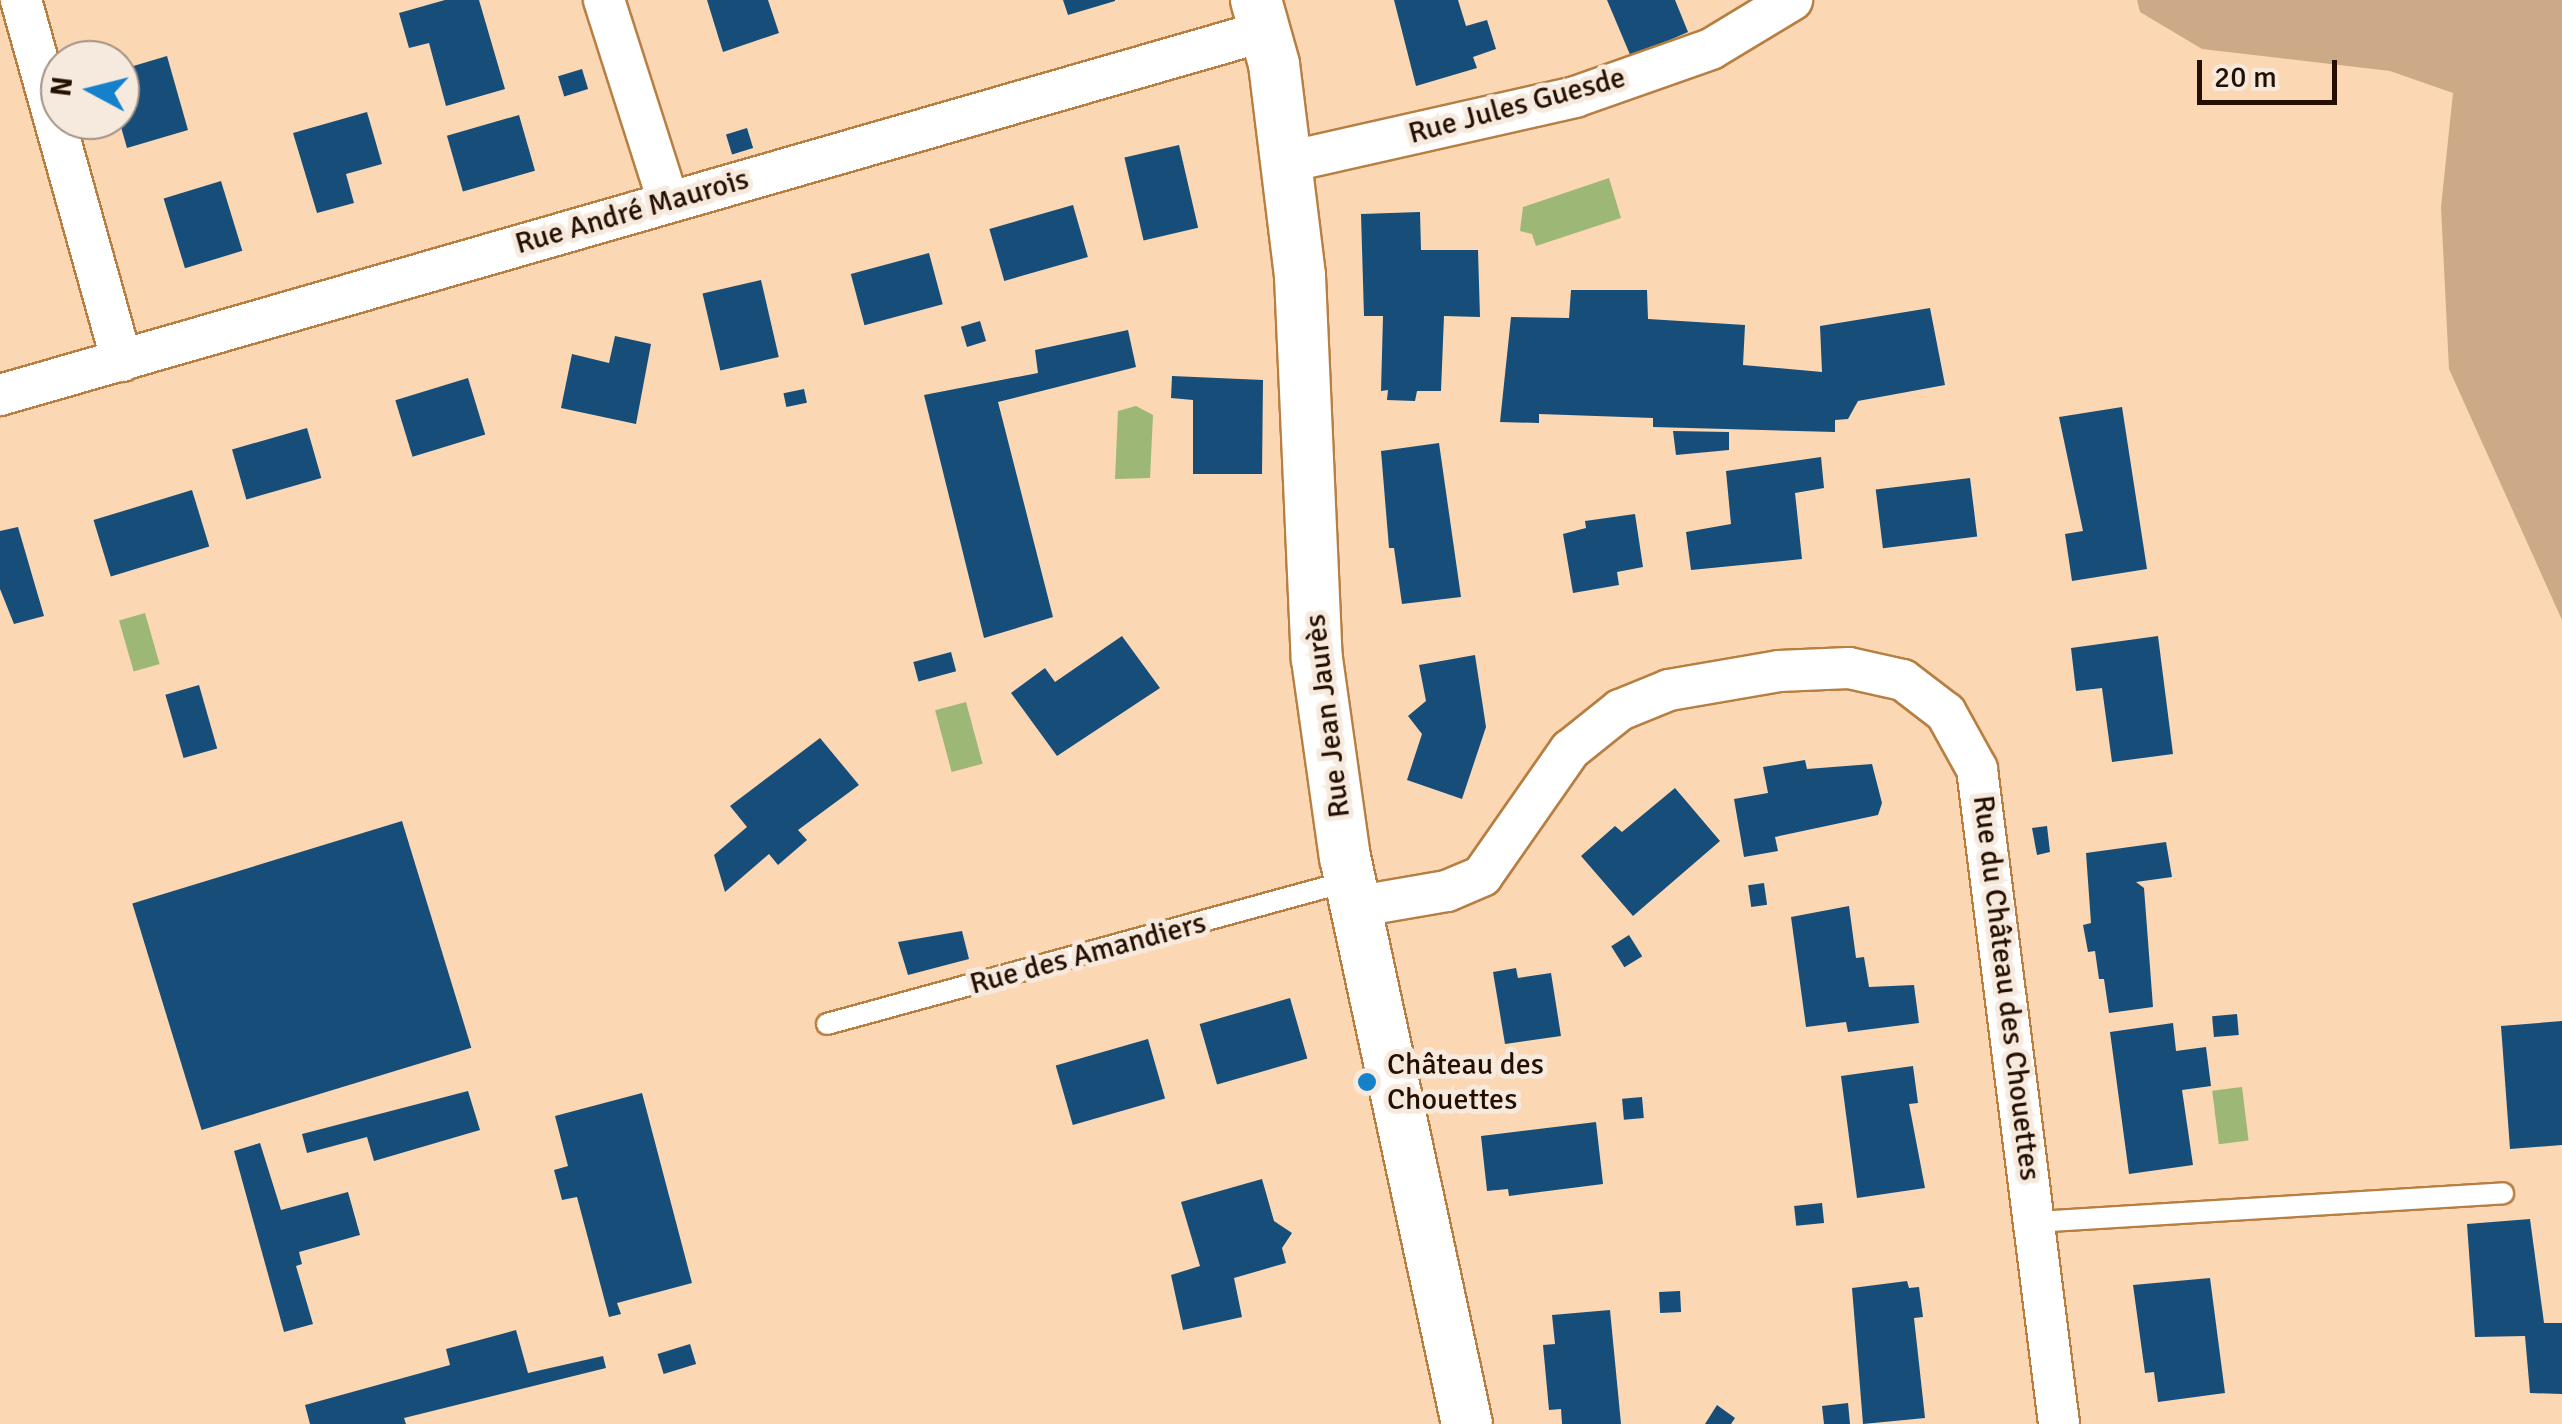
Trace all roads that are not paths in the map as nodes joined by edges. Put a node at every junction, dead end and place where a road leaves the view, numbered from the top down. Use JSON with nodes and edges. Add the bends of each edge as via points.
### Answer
{"nodes":[{"id":1,"x":21,"y":0,"type":"edge"},
{"id":2,"x":604,"y":0,"type":"edge"},
{"id":3,"x":1792,"y":0,"type":"edge"},
{"id":4,"x":1260,"y":15,"type":"edge"},
{"id":5,"x":1287,"y":162,"type":"junction"},
{"id":6,"x":668,"y":201,"type":"junction"},
{"id":7,"x":122,"y":362,"type":"junction"},
{"id":8,"x":0,"y":396,"type":"edge"},
{"id":9,"x":1352,"y":894,"type":"junction"},
{"id":10,"x":827,"y":1024,"type":"dead end"},
{"id":11,"x":2503,"y":1193,"type":"dead end"},
{"id":12,"x":2035,"y":1222,"type":"junction"},
{"id":13,"x":1467,"y":1424,"type":"edge"},
{"id":14,"x":2060,"y":1424,"type":"edge"}],
"edges":[{"from":1,"to":7,"type":"street"},
{"from":2,"to":6,"type":"street"},
{"from":3,"to":5,"type":"street","name":"Rue Jules Guesde","via":[[1711,48],[1576,97]]},
{"from":4,"to":5,"type":"street","name":"Rue Jean Jaurès"},
{"from":4,"to":6,"type":"street","name":"Rue André Maurois"},
{"from":5,"to":9,"type":"street","name":"Rue Jean Jaurès","via":[[1300,276],[1317,659]]},
{"from":6,"to":7,"type":"street","name":"Rue André Maurois"},
{"from":7,"to":8,"type":"street","name":"Rue André Maurois"},
{"from":9,"to":10,"type":"lane","name":"Rue des Amandiers"},
{"from":9,"to":12,"type":"street","name":"Rue du Château des Chouettes","via":[[1447,891],[1482,876],[1570,750],[1620,710],[1668,690],[1778,671],[1849,668],[1902,680],[1946,714],[1977,769]]},
{"from":9,"to":13,"type":"street","name":"Rue Jean Jaurès"},
{"from":11,"to":12,"type":"lane"},
{"from":12,"to":14,"type":"street","name":"Rue du Château des Chouettes"}]}
